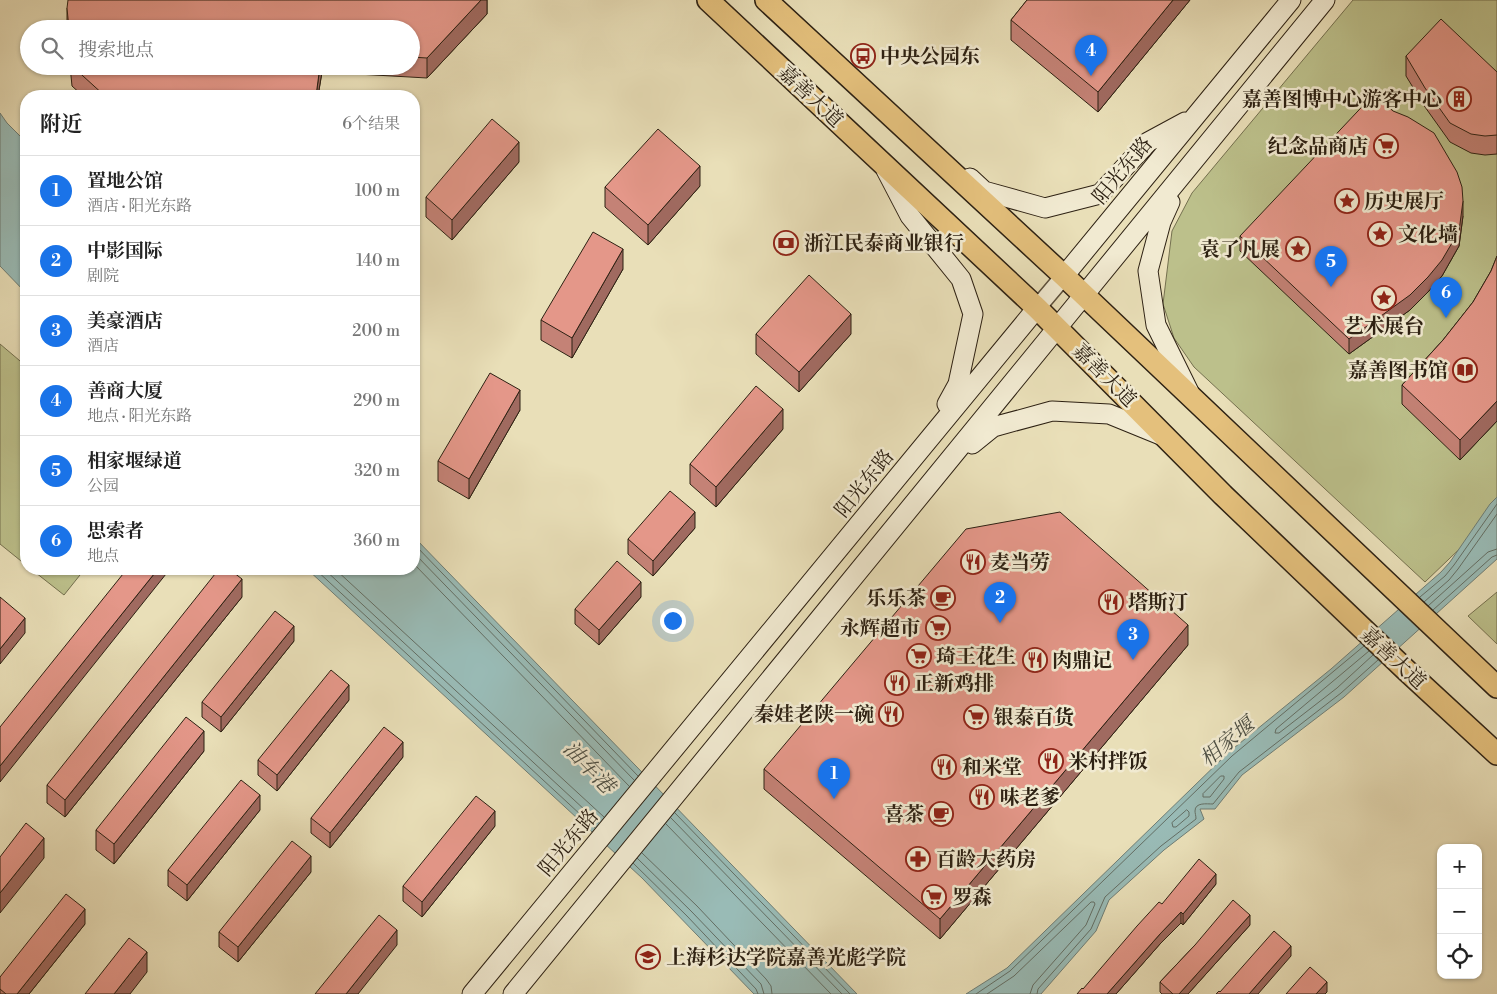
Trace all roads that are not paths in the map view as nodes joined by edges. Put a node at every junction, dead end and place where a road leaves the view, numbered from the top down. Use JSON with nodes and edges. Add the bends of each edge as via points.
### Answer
{"nodes":[{"id":1,"x":708,"y":0,"type":"edge"},
{"id":2,"x":766,"y":0,"type":"edge"},
{"id":3,"x":1291,"y":0,"type":"edge"},
{"id":4,"x":1325,"y":0,"type":"edge"},
{"id":5,"x":1195,"y":117,"type":"junction"},
{"id":6,"x":938,"y":160,"type":"junction"},
{"id":7,"x":881,"y":162,"type":"junction"},
{"id":8,"x":1181,"y":178,"type":"junction"},
{"id":9,"x":1064,"y":276,"type":"junction"},
{"id":10,"x":1085,"y":296,"type":"junction"},
{"id":11,"x":1037,"y":308,"type":"junction"},
{"id":12,"x":1058,"y":327,"type":"junction"},
{"id":13,"x":1192,"y":398,"type":"junction"},
{"id":14,"x":1166,"y":437,"type":"junction"},
{"id":15,"x":923,"y":447,"type":"junction"},
{"id":16,"x":944,"y":467,"type":"junction"},
{"id":17,"x":1497,"y":687,"type":"edge"},
{"id":18,"x":1497,"y":754,"type":"edge"},
{"id":19,"x":472,"y":994,"type":"edge"},
{"id":20,"x":513,"y":994,"type":"edge"}],
"edges":[{"from":1,"to":7,"type":"main road","name":"嘉善大道"},
{"from":2,"to":6,"type":"main road","name":"嘉善大道"},
{"from":3,"to":5,"type":"main road","name":"阳光东路"},
{"from":4,"to":8,"type":"main road"},
{"from":5,"to":6,"type":"main road","via":[[1148,142],[1100,194],[1045,208],[984,191],[954,162]]},
{"from":5,"to":9,"type":"main road","name":"阳光东路"},
{"from":6,"to":9,"type":"main road","name":"嘉善大道"},
{"from":7,"to":11,"type":"main road","name":"嘉善大道"},
{"from":7,"to":15,"type":"main road","via":[[910,216],[961,279],[973,314],[958,384]]},
{"from":8,"to":10,"type":"main road"},
{"from":8,"to":13,"type":"main road","via":[[1161,222],[1148,271],[1156,325]]},
{"from":9,"to":10,"type":"main road","name":"嘉善大道"},
{"from":9,"to":11,"type":"street","name":"阳光东路"},
{"from":10,"to":12,"type":"main road"},
{"from":10,"to":13,"type":"main road","name":"嘉善大道"},
{"from":11,"to":12,"type":"main road","name":"嘉善大道"},
{"from":11,"to":15,"type":"main road","name":"阳光东路"},
{"from":12,"to":14,"type":"main road","name":"嘉善大道"},
{"from":12,"to":16,"type":"main road"},
{"from":13,"to":17,"type":"main road","name":"嘉善大道"},
{"from":14,"to":16,"type":"main road","via":[[1109,414],[1052,411],[994,427]]},
{"from":14,"to":18,"type":"main road","name":"嘉善大道"},
{"from":15,"to":19,"type":"main road","name":"阳光东路"},
{"from":16,"to":20,"type":"main road"}]}
